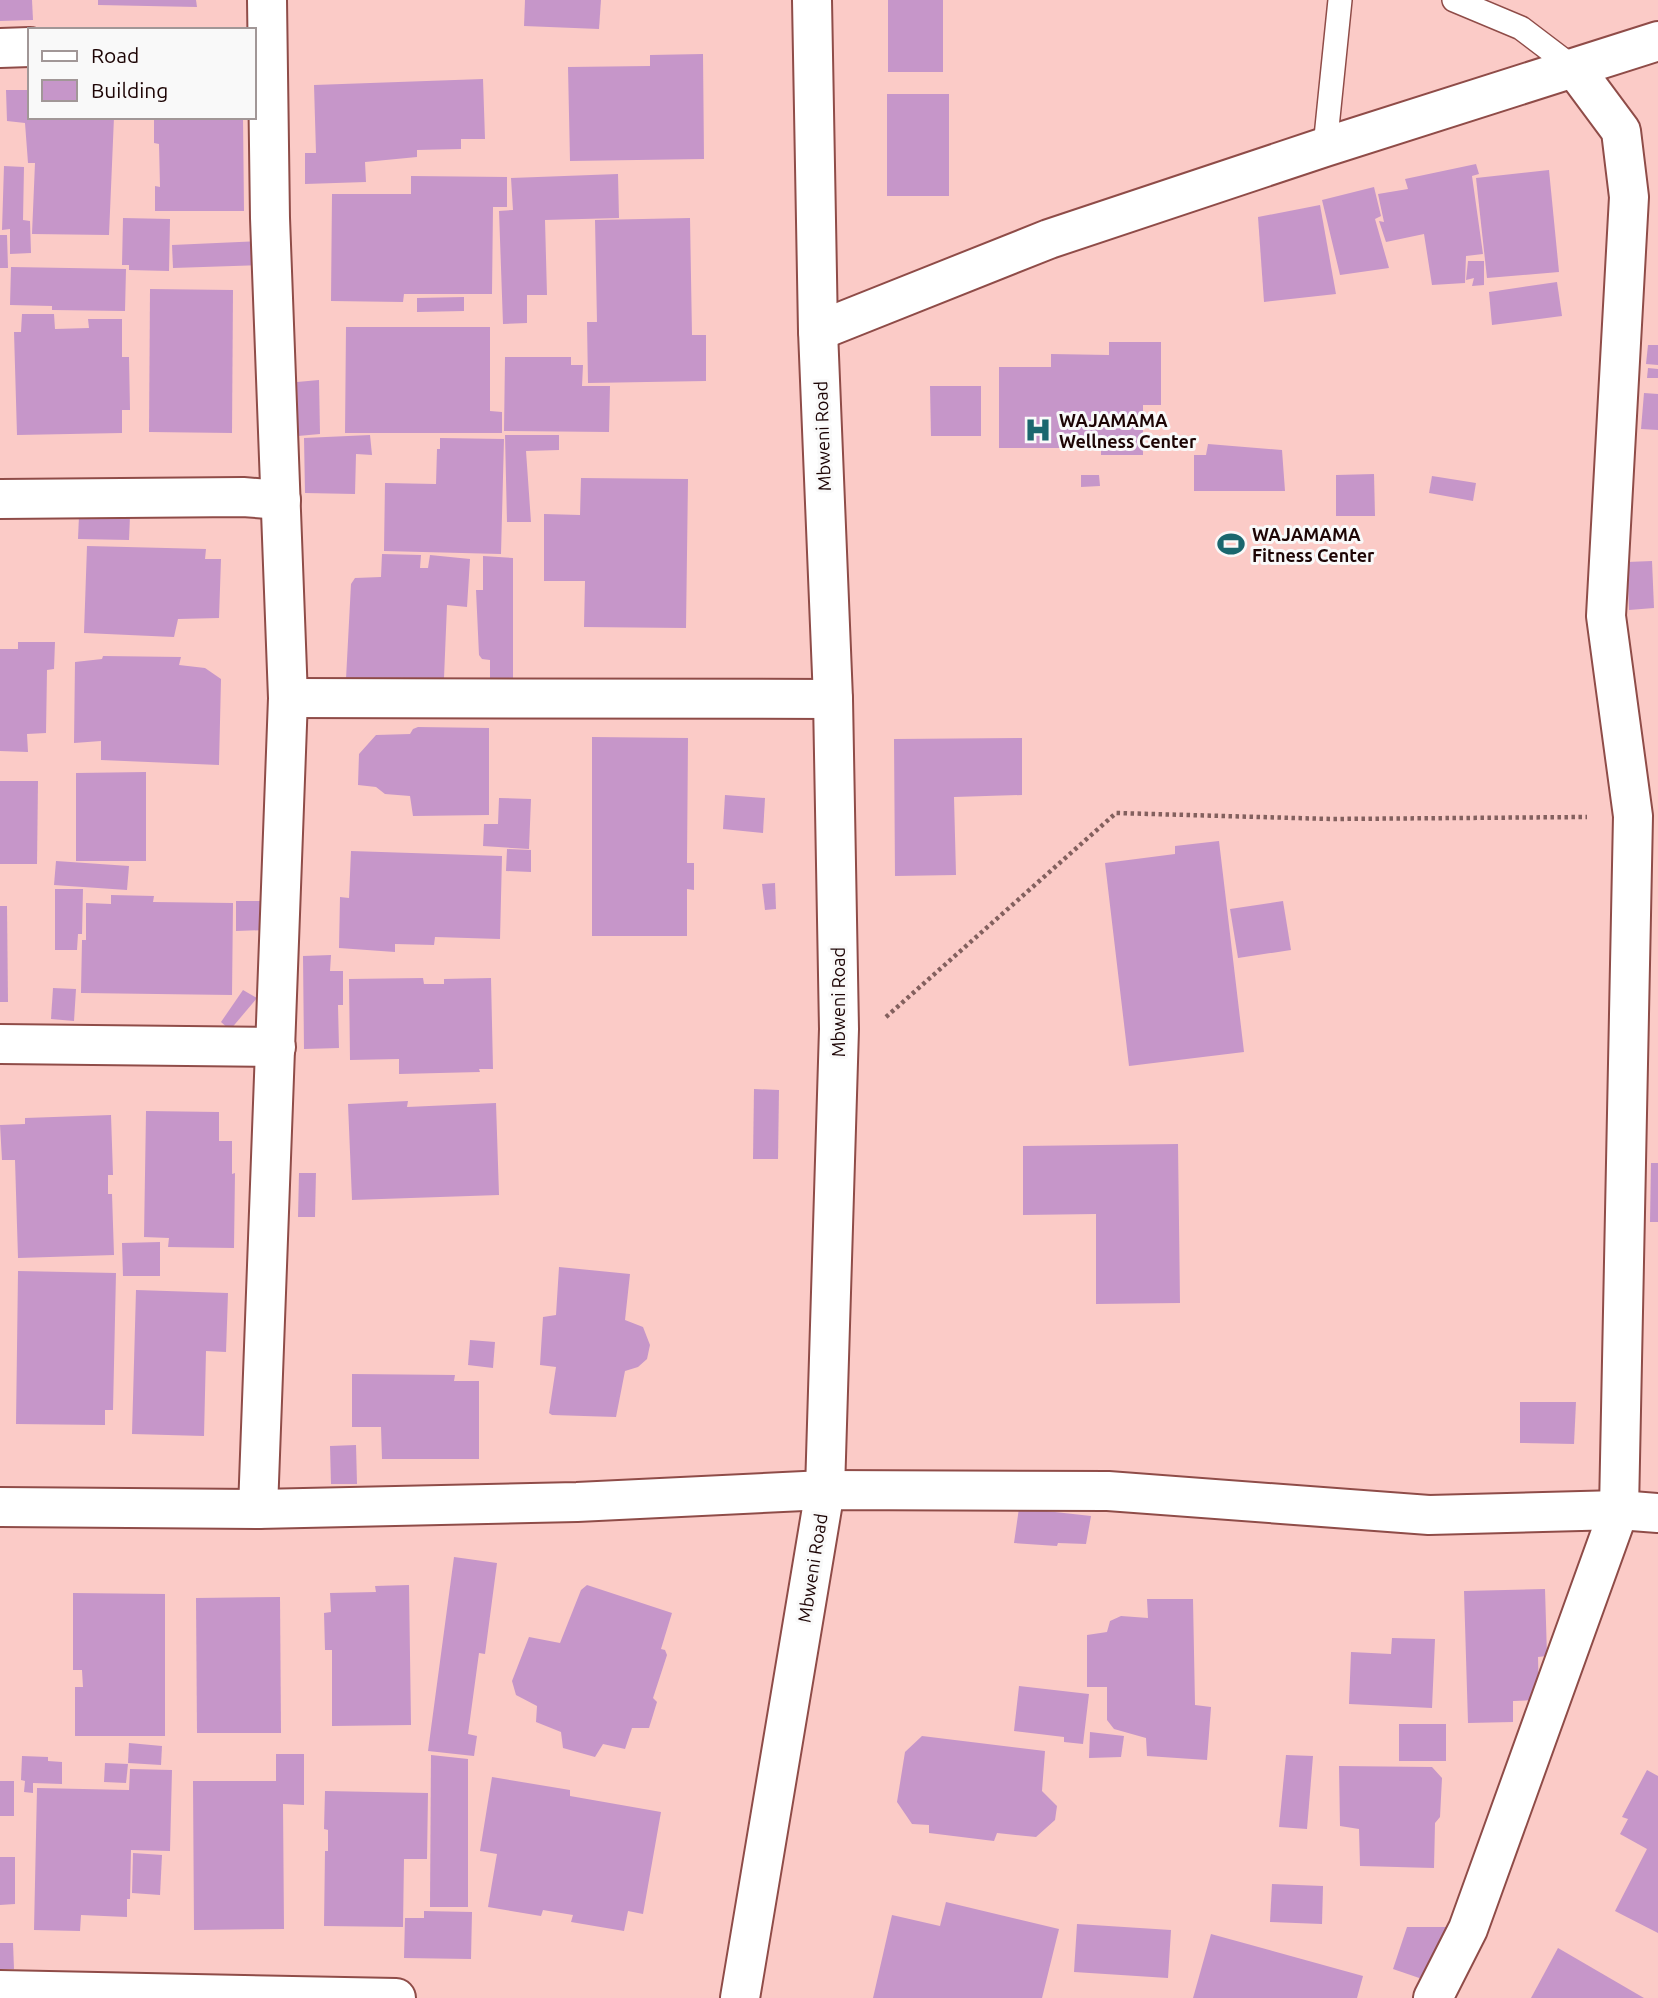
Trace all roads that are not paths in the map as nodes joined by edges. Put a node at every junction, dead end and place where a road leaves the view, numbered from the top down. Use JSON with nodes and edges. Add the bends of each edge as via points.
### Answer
{"nodes":[{"id":1,"x":267,"y":0,"type":"edge"},
{"id":2,"x":812,"y":0,"type":"edge"},
{"id":3,"x":1340,"y":0,"type":"edge"},
{"id":4,"x":1454,"y":0,"type":"edge"},
{"id":5,"x":1658,"y":41,"type":"edge"},
{"id":6,"x":260,"y":43,"type":"edge"},
{"id":7,"x":28,"y":47,"type":"edge"},
{"id":8,"x":0,"y":48,"type":"edge"},
{"id":9,"x":1575,"y":69,"type":"junction"},
{"id":10,"x":1325,"y":147,"type":"junction"},
{"id":11,"x":818,"y":331,"type":"junction"},
{"id":12,"x":0,"y":499,"type":"edge"},
{"id":13,"x":281,"y":500,"type":"junction"},
{"id":14,"x":289,"y":698,"type":"junction"},
{"id":15,"x":833,"y":699,"type":"junction"},
{"id":16,"x":1646,"y":816,"type":"edge"},
{"id":17,"x":0,"y":1044,"type":"edge"},
{"id":18,"x":276,"y":1047,"type":"junction"},
{"id":19,"x":825,"y":1490,"type":"junction"},
{"id":20,"x":0,"y":1507,"type":"edge"},
{"id":21,"x":258,"y":1509,"type":"junction"},
{"id":22,"x":1619,"y":1510,"type":"junction"},
{"id":23,"x":1658,"y":1513,"type":"edge"},
{"id":24,"x":0,"y":1990,"type":"edge"},
{"id":25,"x":396,"y":1998,"type":"edge"},
{"id":26,"x":740,"y":1998,"type":"edge"},
{"id":27,"x":1433,"y":1998,"type":"edge"}],
"edges":[{"from":1,"to":6,"type":"street"},
{"from":2,"to":11,"type":"street","name":"Mbweni Road"},
{"from":3,"to":10,"type":"lane"},
{"from":4,"to":9,"type":"lane","via":[[1521,27]]},
{"from":5,"to":9,"type":"street"},
{"from":6,"to":13,"type":"street"},
{"from":7,"to":8,"type":"street"},
{"from":9,"to":10,"type":"street"},
{"from":9,"to":16,"type":"street","via":[[1621,131],[1629,197],[1606,616]]},
{"from":10,"to":11,"type":"street","via":[[1049,239]]},
{"from":11,"to":15,"type":"street","name":"Mbweni Road"},
{"from":12,"to":13,"type":"street"},
{"from":13,"to":14,"type":"street"},
{"from":14,"to":15,"type":"street"},
{"from":14,"to":18,"type":"street"},
{"from":15,"to":19,"type":"street","name":"Mbweni Road","via":[[838,1059]]},
{"from":16,"to":22,"type":"street"},
{"from":17,"to":18,"type":"street"},
{"from":18,"to":21,"type":"street"},
{"from":19,"to":21,"type":"street","via":[[577,1502]]},
{"from":19,"to":22,"type":"street","via":[[1108,1491],[1429,1515]]},
{"from":19,"to":26,"type":"street","name":"Mbweni Road"},
{"from":20,"to":21,"type":"street"},
{"from":22,"to":23,"type":"street"},
{"from":22,"to":27,"type":"street","via":[[1468,1928]]},
{"from":24,"to":25,"type":"street"}]}
